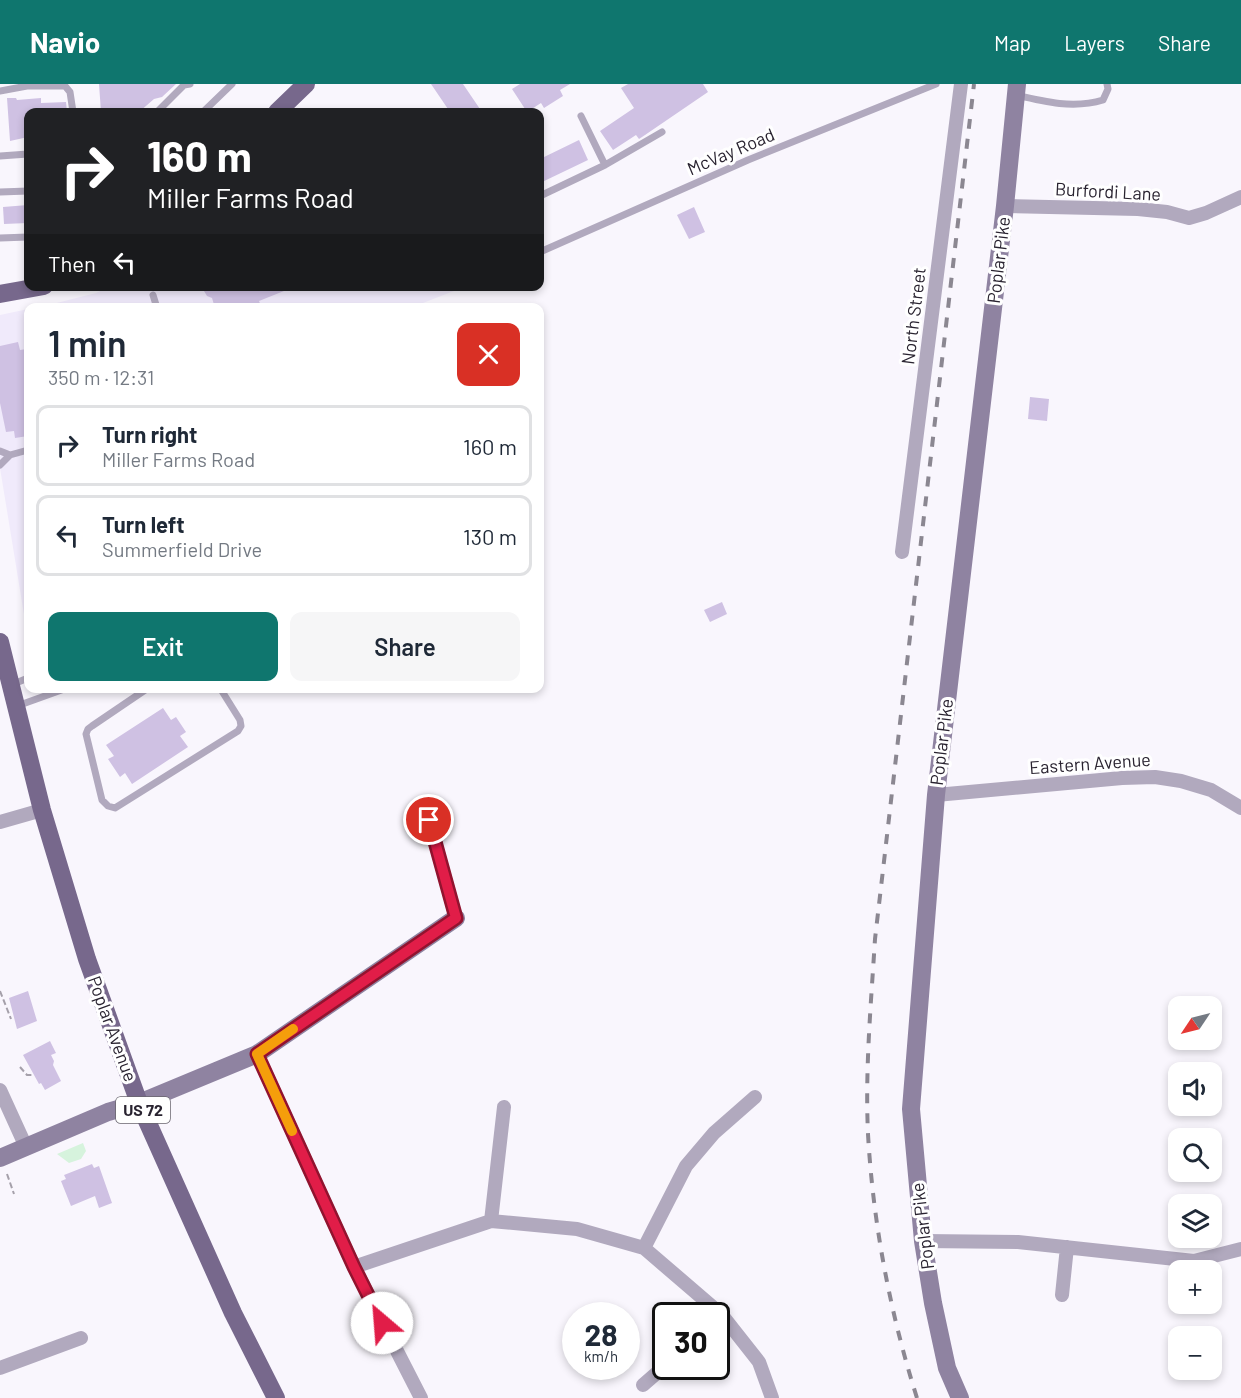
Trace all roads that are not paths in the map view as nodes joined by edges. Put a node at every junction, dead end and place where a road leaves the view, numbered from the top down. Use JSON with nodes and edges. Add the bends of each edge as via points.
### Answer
{"nodes":[{"id":1,"x":190,"y":84,"type":"edge"},
{"id":2,"x":232,"y":84,"type":"edge"},
{"id":3,"x":306,"y":84,"type":"edge"},
{"id":4,"x":936,"y":84,"type":"edge"},
{"id":5,"x":962,"y":84,"type":"edge"},
{"id":6,"x":1107,"y":84,"type":"edge"},
{"id":7,"x":21,"y":85,"type":"edge"},
{"id":8,"x":1017,"y":90,"type":"edge"},
{"id":9,"x":0,"y":91,"type":"edge"},
{"id":10,"x":72,"y":108,"type":"edge"},
{"id":11,"x":162,"y":108,"type":"edge"},
{"id":12,"x":206,"y":108,"type":"edge"},
{"id":13,"x":281,"y":108,"type":"edge"},
{"id":14,"x":581,"y":116,"type":"dead end"},
{"id":15,"x":662,"y":132,"type":"dead end"},
{"id":16,"x":24,"y":154,"type":"edge"},
{"id":17,"x":0,"y":156,"type":"edge"},
{"id":18,"x":605,"y":165,"type":"junction"},
{"id":19,"x":0,"y":192,"type":"edge"},
{"id":20,"x":24,"y":192,"type":"edge"},
{"id":21,"x":544,"y":194,"type":"edge"},
{"id":22,"x":1241,"y":197,"type":"edge"},
{"id":23,"x":1005,"y":206,"type":"junction"},
{"id":24,"x":24,"y":237,"type":"edge"},
{"id":25,"x":0,"y":238,"type":"edge"},
{"id":26,"x":544,"y":250,"type":"edge"},
{"id":27,"x":24,"y":290,"type":"edge"},
{"id":28,"x":0,"y":294,"type":"edge"},
{"id":29,"x":153,"y":295,"type":"dead end"},
{"id":30,"x":155,"y":303,"type":"edge"},
{"id":31,"x":0,"y":451,"type":"edge"},
{"id":32,"x":24,"y":451,"type":"edge"},
{"id":33,"x":10,"y":455,"type":"junction"},
{"id":34,"x":0,"y":465,"type":"edge"},
{"id":35,"x":902,"y":552,"type":"dead end"},
{"id":36,"x":0,"y":642,"type":"edge"},
{"id":37,"x":24,"y":680,"type":"edge"},
{"id":38,"x":10,"y":685,"type":"junction"},
{"id":39,"x":53,"y":693,"type":"edge"},
{"id":40,"x":141,"y":693,"type":"edge"},
{"id":41,"x":223,"y":693,"type":"edge"},
{"id":42,"x":15,"y":706,"type":"junction"},
{"id":43,"x":936,"y":795,"type":"junction"},
{"id":44,"x":1241,"y":808,"type":"edge"},
{"id":45,"x":42,"y":810,"type":"junction"},
{"id":46,"x":429,"y":820,"type":"dead end"},
{"id":47,"x":0,"y":822,"type":"edge"},
{"id":48,"x":456,"y":918,"type":"joint"},
{"id":49,"x":257,"y":1054,"type":"junction"},
{"id":50,"x":0,"y":1090,"type":"edge"},
{"id":51,"x":755,"y":1097,"type":"dead end"},
{"id":52,"x":139,"y":1103,"type":"junction"},
{"id":53,"x":504,"y":1107,"type":"dead end"},
{"id":54,"x":26,"y":1147,"type":"junction"},
{"id":55,"x":3,"y":1166,"type":"edge"},
{"id":56,"x":491,"y":1221,"type":"junction"},
{"id":57,"x":923,"y":1241,"type":"junction"},
{"id":58,"x":1067,"y":1247,"type":"junction"},
{"id":59,"x":644,"y":1248,"type":"junction"},
{"id":60,"x":1241,"y":1249,"type":"edge"},
{"id":61,"x":354,"y":1267,"type":"junction"},
{"id":62,"x":1062,"y":1295,"type":"dead end"},
{"id":63,"x":703,"y":1302,"type":"edge"},
{"id":64,"x":730,"y":1329,"type":"edge"},
{"id":65,"x":81,"y":1338,"type":"dead end"},
{"id":66,"x":0,"y":1368,"type":"edge"},
{"id":67,"x":652,"y":1377,"type":"edge"},
{"id":68,"x":643,"y":1385,"type":"dead end"},
{"id":69,"x":276,"y":1398,"type":"edge"},
{"id":70,"x":421,"y":1398,"type":"edge"},
{"id":71,"x":772,"y":1398,"type":"edge"},
{"id":72,"x":960,"y":1398,"type":"edge"}],
"edges":[{"from":1,"to":11,"type":"lane","via":[[184,85]]},
{"from":2,"to":12,"type":"lane"},
{"from":3,"to":13,"type":"main road"},
{"from":4,"to":26,"type":"lane","name":"McVay Road","via":[[748,160]]},
{"from":5,"to":35,"type":"street","name":"North Street"},
{"from":6,"to":8,"type":"lane","via":[[1103,100],[1086,105],[1048,102]]},
{"from":7,"to":9,"type":"lane"},
{"from":7,"to":10,"type":"lane","via":[[68,88]]},
{"from":8,"to":23,"type":"main road","name":"Poplar Pike"},
{"from":14,"to":18,"type":"lane"},
{"from":15,"to":18,"type":"lane"},
{"from":16,"to":17,"type":"lane"},
{"from":18,"to":21,"type":"lane"},
{"from":19,"to":20,"type":"lane"},
{"from":22,"to":23,"type":"street","name":"Burfordi Lane","via":[[1189,218],[1138,209]]},
{"from":23,"to":43,"type":"main road","name":"Poplar Pike"},
{"from":24,"to":25,"type":"lane"},
{"from":27,"to":28,"type":"main road"},
{"from":29,"to":30,"type":"lane"},
{"from":31,"to":33,"type":"lane"},
{"from":32,"to":33,"type":"lane"},
{"from":33,"to":34,"type":"lane"},
{"from":36,"to":38,"type":"main road","name":"Poplar Avenue","number":"US 72"},
{"from":37,"to":38,"type":"lane"},
{"from":38,"to":42,"type":"main road","name":"Poplar Avenue","number":"US 72"},
{"from":39,"to":42,"type":"lane"},
{"from":40,"to":41,"type":"lane","via":[[86,734],[102,800],[115,808],[238,731],[240,720]]},
{"from":42,"to":45,"type":"main road","name":"Poplar Avenue","number":"US 72"},
{"from":43,"to":44,"type":"street","name":"Eastern Avenue","via":[[1155,777],[1211,790]]},
{"from":43,"to":57,"type":"main road","name":"Poplar Pike","via":[[911,1109]]},
{"from":45,"to":47,"type":"street"},
{"from":45,"to":52,"type":"main road","name":"Poplar Avenue","number":"US 72","via":[[87,959]]},
{"from":46,"to":48,"type":"street"},
{"from":48,"to":49,"type":"main road"},
{"from":49,"to":52,"type":"main road"},
{"from":49,"to":61,"type":"street"},
{"from":50,"to":54,"type":"street"},
{"from":51,"to":59,"type":"street","via":[[714,1133],[686,1166]]},
{"from":52,"to":54,"type":"main road"},
{"from":52,"to":69,"type":"main road","name":"Poplar Avenue","number":"US 72","via":[[233,1313]]},
{"from":53,"to":56,"type":"street"},
{"from":54,"to":55,"type":"main road"},
{"from":56,"to":59,"type":"street","via":[[577,1229]]},
{"from":56,"to":61,"type":"street"},
{"from":57,"to":58,"type":"street"},
{"from":57,"to":72,"type":"main road","name":"Poplar Pike","via":[[947,1368]]},
{"from":58,"to":60,"type":"street","via":[[1194,1261]]},
{"from":58,"to":62,"type":"street"},
{"from":59,"to":63,"type":"street"},
{"from":61,"to":70,"type":"street"},
{"from":64,"to":71,"type":"street","via":[[759,1362]]},
{"from":65,"to":66,"type":"street"},
{"from":67,"to":68,"type":"street"}]}
